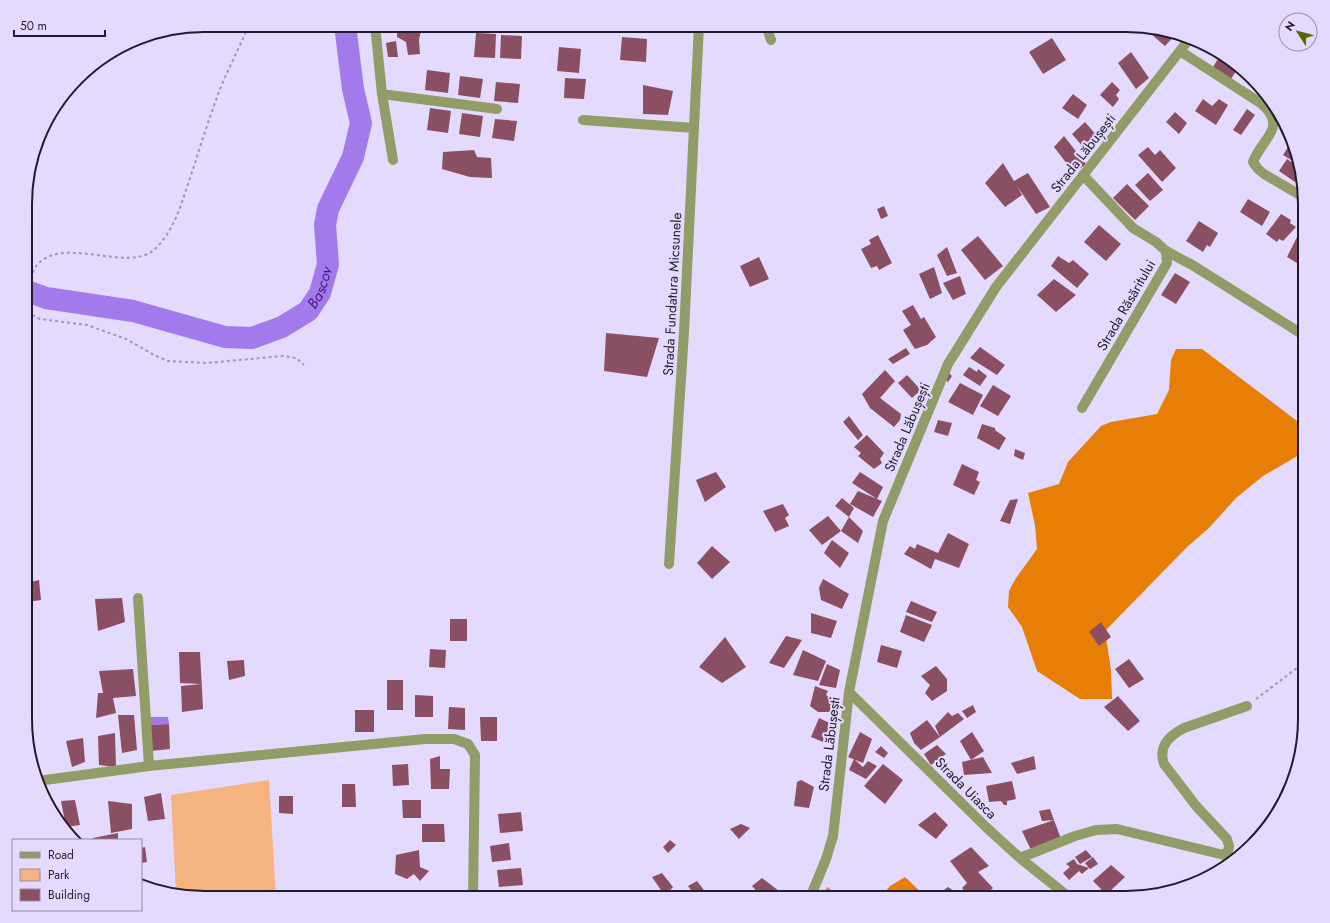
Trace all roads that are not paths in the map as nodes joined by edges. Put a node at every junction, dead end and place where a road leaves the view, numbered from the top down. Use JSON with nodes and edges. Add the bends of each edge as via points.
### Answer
{"nodes":[{"id":1,"x":376,"y":32,"type":"edge"},
{"id":2,"x":699,"y":32,"type":"edge"},
{"id":3,"x":768,"y":32,"type":"edge"},
{"id":4,"x":771,"y":40,"type":"dead end"},
{"id":5,"x":1186,"y":43,"type":"edge"},
{"id":6,"x":1180,"y":51,"type":"junction"},
{"id":7,"x":382,"y":94,"type":"junction"},
{"id":8,"x":497,"y":109,"type":"dead end"},
{"id":9,"x":583,"y":120,"type":"dead end"},
{"id":10,"x":694,"y":128,"type":"junction"},
{"id":11,"x":392,"y":160,"type":"dead end"},
{"id":12,"x":1083,"y":176,"type":"junction"},
{"id":13,"x":1298,"y":194,"type":"edge"},
{"id":14,"x":1166,"y":251,"type":"junction"},
{"id":15,"x":1298,"y":332,"type":"edge"},
{"id":16,"x":1082,"y":408,"type":"dead end"},
{"id":17,"x":669,"y":564,"type":"dead end"},
{"id":18,"x":138,"y":598,"type":"dead end"},
{"id":19,"x":849,"y":692,"type":"junction"},
{"id":20,"x":1247,"y":706,"type":"road end"},
{"id":21,"x":149,"y":766,"type":"junction"},
{"id":22,"x":44,"y":780,"type":"dead end"},
{"id":23,"x":1020,"y":858,"type":"junction"},
{"id":24,"x":473,"y":891,"type":"edge"},
{"id":25,"x":813,"y":891,"type":"edge"},
{"id":26,"x":1061,"y":891,"type":"edge"}],
"edges":[{"from":1,"to":7,"type":"street"},
{"from":2,"to":10,"type":"street","name":"Strada Fundatura Micsunele"},
{"from":3,"to":4,"type":"street"},
{"from":5,"to":6,"type":"street","name":"Strada Lăbușești"},
{"from":6,"to":12,"type":"street","name":"Strada Lăbușești"},
{"from":6,"to":13,"type":"street","via":[[1271,112],[1275,121],[1273,128],[1253,162],[1258,170]]},
{"from":7,"to":8,"type":"street"},
{"from":7,"to":11,"type":"street"},
{"from":9,"to":10,"type":"street"},
{"from":10,"to":17,"type":"street","name":"Strada Fundatura Micsunele"},
{"from":12,"to":14,"type":"street","name":"Strada Răsăritului","via":[[1133,228]]},
{"from":12,"to":19,"type":"street","name":"Strada Lăbușești","via":[[996,286],[948,364],[884,521]]},
{"from":14,"to":15,"type":"street"},
{"from":14,"to":16,"type":"street","name":"Strada Răsăritului","via":[[1167,263]]},
{"from":18,"to":21,"type":"street"},
{"from":19,"to":23,"type":"street","name":"Strada Uiasca"},
{"from":19,"to":25,"type":"street","name":"Strada Lăbușești","via":[[832,836]]},
{"from":20,"to":23,"type":"street","via":[[1184,728],[1175,733],[1163,746],[1164,764],[1188,796],[1227,839],[1229,846],[1224,855],[1117,829],[1096,830],[1075,836]]},
{"from":21,"to":22,"type":"street"},
{"from":21,"to":24,"type":"street","via":[[424,739],[454,739],[468,744],[475,755]]},
{"from":23,"to":26,"type":"street","name":"Strada Uiasca"}]}
